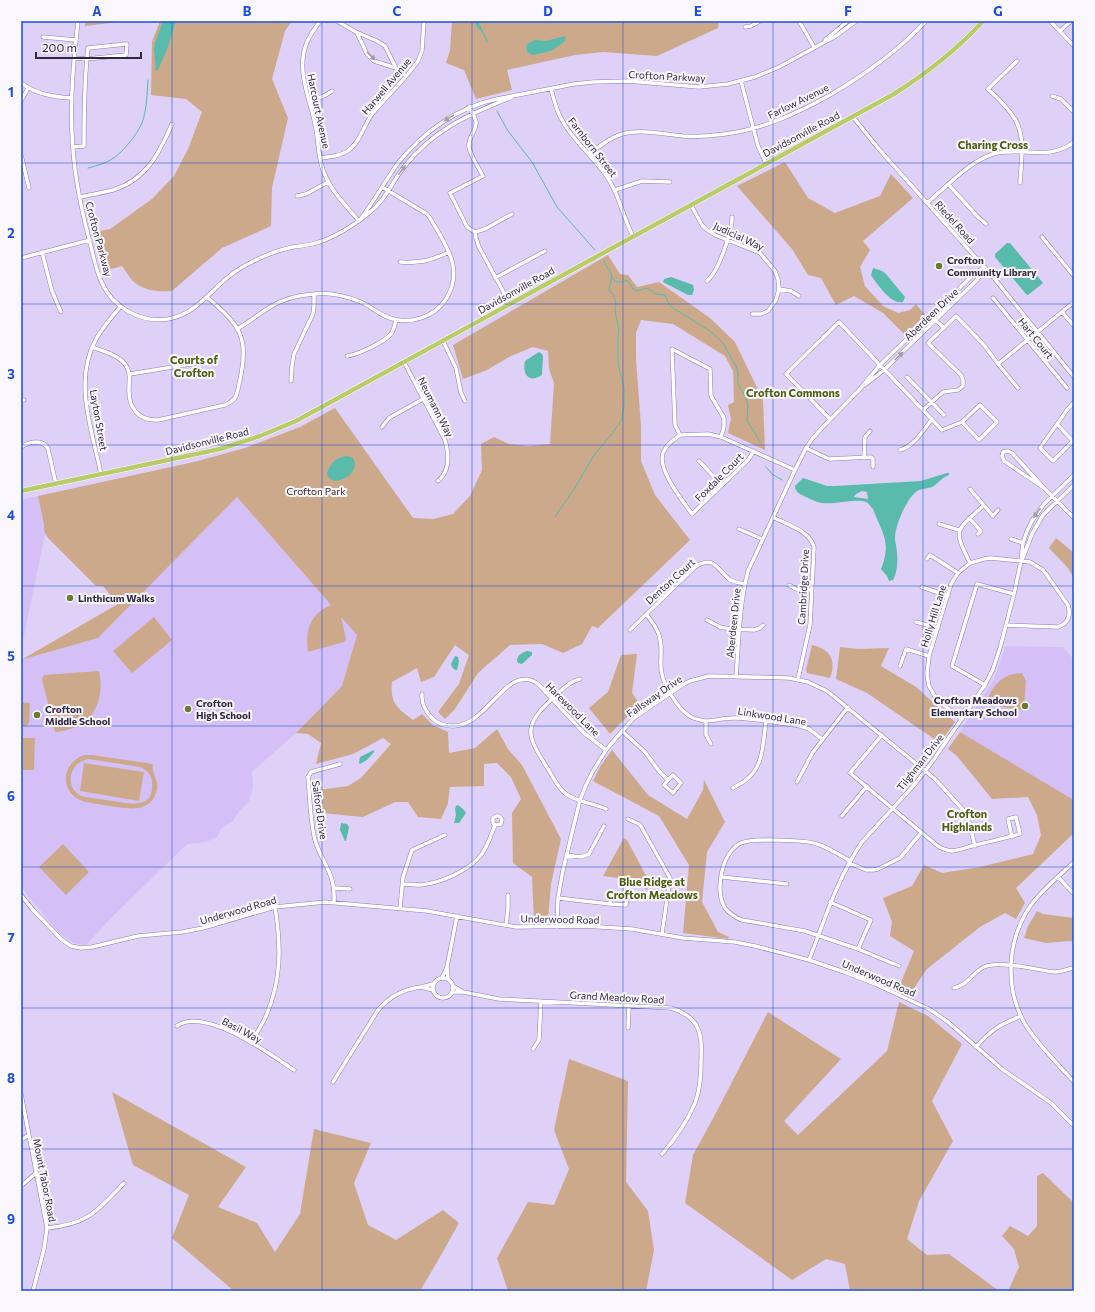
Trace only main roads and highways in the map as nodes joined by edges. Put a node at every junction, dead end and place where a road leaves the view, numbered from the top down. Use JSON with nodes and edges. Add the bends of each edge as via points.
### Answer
{"nodes":[{"id":1,"x":983,"y":21,"type":"edge"},
{"id":2,"x":21,"y":491,"type":"edge"}],
"edges":[{"from":1,"to":2,"type":"main road","name":"Davidsonville Road","via":[[927,72],[894,94],[312,413],[260,436],[220,449]]}]}
